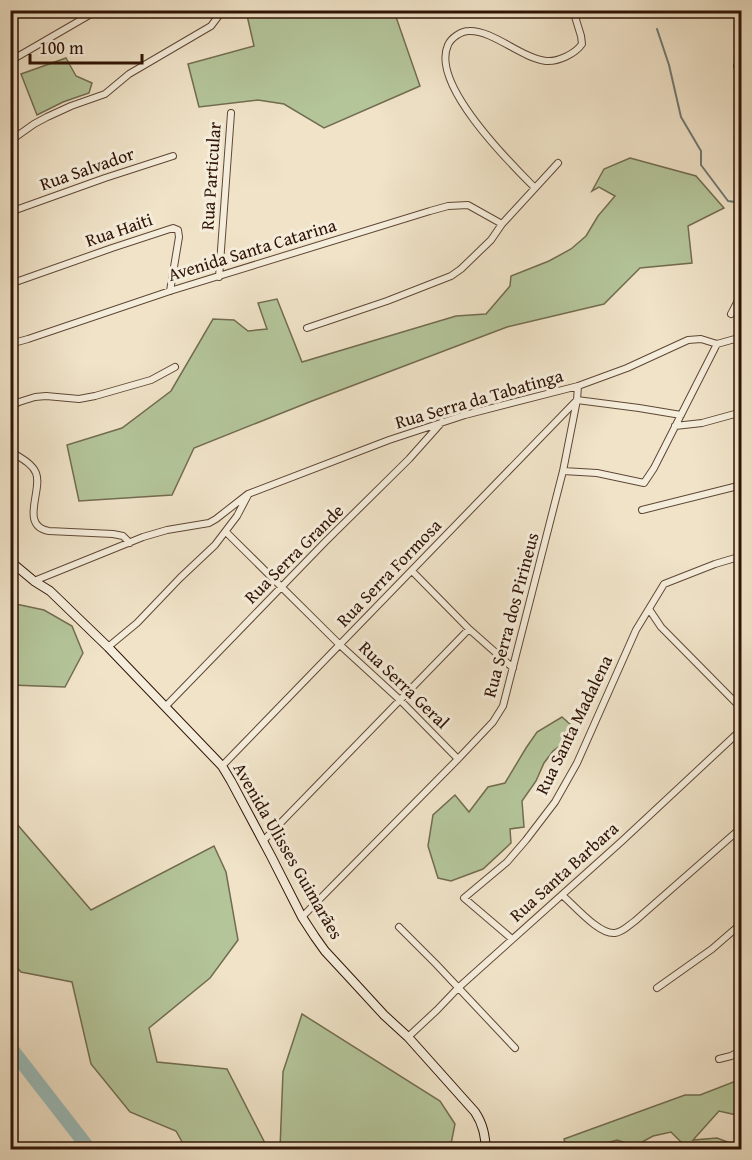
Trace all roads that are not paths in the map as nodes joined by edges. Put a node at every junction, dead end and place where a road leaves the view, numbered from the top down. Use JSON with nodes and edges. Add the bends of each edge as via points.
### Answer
{"nodes":[{"id":1,"x":98,"y":10,"type":"edge"},
{"id":2,"x":223,"y":10,"type":"edge"},
{"id":3,"x":573,"y":10,"type":"edge"},
{"id":4,"x":741,"y":54,"type":"edge"},
{"id":5,"x":10,"y":61,"type":"edge"},
{"id":6,"x":741,"y":76,"type":"edge"},
{"id":7,"x":231,"y":113,"type":"dead end"},
{"id":8,"x":10,"y":141,"type":"edge"},
{"id":9,"x":173,"y":156,"type":"dead end"},
{"id":10,"x":558,"y":163,"type":"dead end"},
{"id":11,"x":535,"y":188,"type":"junction"},
{"id":12,"x":10,"y":212,"type":"edge"},
{"id":13,"x":501,"y":224,"type":"junction"},
{"id":14,"x":219,"y":277,"type":"junction"},
{"id":15,"x":10,"y":284,"type":"edge"},
{"id":16,"x":170,"y":291,"type":"junction"},
{"id":17,"x":741,"y":293,"type":"edge"},
{"id":18,"x":731,"y":314,"type":"dead end"},
{"id":19,"x":307,"y":328,"type":"dead end"},
{"id":20,"x":741,"y":337,"type":"edge"},
{"id":21,"x":10,"y":344,"type":"edge"},
{"id":22,"x":717,"y":344,"type":"junction"},
{"id":23,"x":175,"y":367,"type":"dead end"},
{"id":24,"x":578,"y":386,"type":"junction"},
{"id":25,"x":577,"y":400,"type":"junction"},
{"id":26,"x":10,"y":407,"type":"edge"},
{"id":27,"x":741,"y":412,"type":"edge"},
{"id":28,"x":681,"y":415,"type":"junction"},
{"id":29,"x":443,"y":422,"type":"junction"},
{"id":30,"x":675,"y":426,"type":"junction"},
{"id":31,"x":10,"y":451,"type":"edge"},
{"id":32,"x":562,"y":471,"type":"junction"},
{"id":33,"x":741,"y":485,"type":"edge"},
{"id":34,"x":249,"y":494,"type":"junction"},
{"id":35,"x":642,"y":510,"type":"dead end"},
{"id":36,"x":226,"y":532,"type":"junction"},
{"id":37,"x":130,"y":543,"type":"junction"},
{"id":38,"x":741,"y":556,"type":"edge"},
{"id":39,"x":10,"y":561,"type":"edge"},
{"id":40,"x":412,"y":571,"type":"junction"},
{"id":41,"x":34,"y":581,"type":"junction"},
{"id":42,"x":283,"y":587,"type":"junction"},
{"id":43,"x":649,"y":609,"type":"junction"},
{"id":44,"x":469,"y":629,"type":"junction"},
{"id":45,"x":340,"y":645,"type":"junction"},
{"id":46,"x":108,"y":647,"type":"junction"},
{"id":47,"x":513,"y":668,"type":"junction"},
{"id":48,"x":400,"y":700,"type":"junction"},
{"id":49,"x":165,"y":707,"type":"junction"},
{"id":50,"x":741,"y":708,"type":"edge"},
{"id":51,"x":741,"y":729,"type":"edge"},
{"id":52,"x":458,"y":759,"type":"junction"},
{"id":53,"x":222,"y":766,"type":"junction"},
{"id":54,"x":741,"y":827,"type":"edge"},
{"id":55,"x":263,"y":841,"type":"junction"},
{"id":56,"x":562,"y":895,"type":"junction"},
{"id":57,"x":302,"y":917,"type":"junction"},
{"id":58,"x":741,"y":923,"type":"edge"},
{"id":59,"x":399,"y":927,"type":"dead end"},
{"id":60,"x":512,"y":939,"type":"junction"},
{"id":61,"x":657,"y":987,"type":"dead end"},
{"id":62,"x":458,"y":988,"type":"junction"},
{"id":63,"x":408,"y":1037,"type":"junction"},
{"id":64,"x":515,"y":1048,"type":"dead end"},
{"id":65,"x":741,"y":1050,"type":"edge"},
{"id":66,"x":718,"y":1059,"type":"dead end"},
{"id":67,"x":486,"y":1149,"type":"edge"}],
"edges":[{"from":1,"to":5,"type":"street"},
{"from":2,"to":8,"type":"street","via":[[211,26],[129,74],[105,94],[47,117]]},
{"from":3,"to":11,"type":"street","via":[[582,44],[557,60],[536,58],[472,31],[451,40],[445,52],[451,81],[466,112]]},
{"from":4,"to":6,"type":"street","via":[[737,66]]},
{"from":7,"to":14,"type":"street","name":"Rua Particular"},
{"from":9,"to":12,"type":"street","name":"Rua Salvador"},
{"from":10,"to":11,"type":"street"},
{"from":11,"to":13,"type":"street"},
{"from":13,"to":14,"type":"street","name":"Avenida Santa Catarina","via":[[468,205],[448,206]]},
{"from":13,"to":19,"type":"street","via":[[491,240],[451,276]]},
{"from":14,"to":16,"type":"street","name":"Avenida Santa Catarina"},
{"from":15,"to":16,"type":"street","name":"Rua Haiti","via":[[173,228],[179,234]]},
{"from":16,"to":21,"type":"street","name":"Avenida Santa Catarina"},
{"from":17,"to":18,"type":"street"},
{"from":20,"to":22,"type":"street"},
{"from":22,"to":24,"type":"street","name":"Rua Serra da Tabatinga","via":[[701,339],[683,342]]},
{"from":22,"to":28,"type":"street"},
{"from":23,"to":26,"type":"street","via":[[151,380],[95,396],[35,397]]},
{"from":24,"to":25,"type":"street","name":"Rua Serra dos Pirineus"},
{"from":24,"to":29,"type":"street","name":"Rua Serra da Tabatinga"},
{"from":25,"to":28,"type":"street"},
{"from":25,"to":32,"type":"street","name":"Rua Serra dos Pirineus"},
{"from":25,"to":40,"type":"street","name":"Rua Serra Formosa"},
{"from":27,"to":30,"type":"street"},
{"from":28,"to":30,"type":"street"},
{"from":29,"to":34,"type":"street","name":"Rua Serra da Tabatinga"},
{"from":29,"to":42,"type":"street","name":"Rua Serra Grande"},
{"from":30,"to":32,"type":"street","via":[[644,483],[597,473]]},
{"from":31,"to":37,"type":"street","via":[[37,475],[33,513],[39,527],[49,531],[113,534]]},
{"from":32,"to":47,"type":"street","name":"Rua Serra dos Pirineus"},
{"from":33,"to":35,"type":"street"},
{"from":34,"to":36,"type":"street"},
{"from":34,"to":37,"type":"street","name":"Rua Serra da Tabatinga","via":[[209,523],[156,533]]},
{"from":36,"to":42,"type":"street","name":"Rua Serra Geral"},
{"from":36,"to":46,"type":"street","via":[[137,623]]},
{"from":37,"to":41,"type":"street","name":"Rua Serra da Tabatinga"},
{"from":38,"to":43,"type":"street","name":"Rua Santa Madalena","via":[[664,584]]},
{"from":39,"to":41,"type":"main road","name":"Avenida Ulisses Guimarães"},
{"from":40,"to":44,"type":"street"},
{"from":40,"to":45,"type":"street","name":"Rua Serra Formosa"},
{"from":41,"to":46,"type":"main road","name":"Avenida Ulisses Guimarães","via":[[50,591]]},
{"from":42,"to":45,"type":"street","name":"Rua Serra Geral"},
{"from":42,"to":49,"type":"street","name":"Rua Serra Grande"},
{"from":43,"to":50,"type":"street","via":[[661,627]]},
{"from":43,"to":60,"type":"street","name":"Rua Santa Madalena","via":[[555,802],[507,862],[464,898]]},
{"from":44,"to":47,"type":"street"},
{"from":44,"to":48,"type":"street"},
{"from":45,"to":48,"type":"street","name":"Rua Serra Geral"},
{"from":45,"to":53,"type":"street","name":"Rua Serra Formosa"},
{"from":46,"to":49,"type":"main road","name":"Avenida Ulisses Guimarães"},
{"from":47,"to":52,"type":"street","name":"Rua Serra dos Pirineus","via":[[499,715]]},
{"from":48,"to":52,"type":"street","name":"Rua Serra Geral"},
{"from":48,"to":55,"type":"street"},
{"from":49,"to":53,"type":"main road","name":"Avenida Ulisses Guimarães"},
{"from":51,"to":56,"type":"street","name":"Rua Santa Barbara"},
{"from":52,"to":57,"type":"street","name":"Rua Serra dos Pirineus"},
{"from":53,"to":55,"type":"main road","name":"Avenida Ulisses Guimarães"},
{"from":54,"to":56,"type":"street","via":[[620,931],[600,929]]},
{"from":55,"to":57,"type":"main road","name":"Avenida Ulisses Guimarães"},
{"from":56,"to":60,"type":"street","name":"Rua Santa Barbara"},
{"from":57,"to":63,"type":"main road","name":"Avenida Ulisses Guimarães","via":[[325,951]]},
{"from":58,"to":61,"type":"street","via":[[712,949]]},
{"from":59,"to":62,"type":"street"},
{"from":60,"to":62,"type":"street","name":"Rua Santa Barbara"},
{"from":62,"to":63,"type":"street","name":"Rua Santa Barbara"},
{"from":62,"to":64,"type":"street"},
{"from":63,"to":67,"type":"main road","name":"Avenida Ulisses Guimarães","via":[[475,1112],[481,1121]]},
{"from":65,"to":66,"type":"street"}]}
